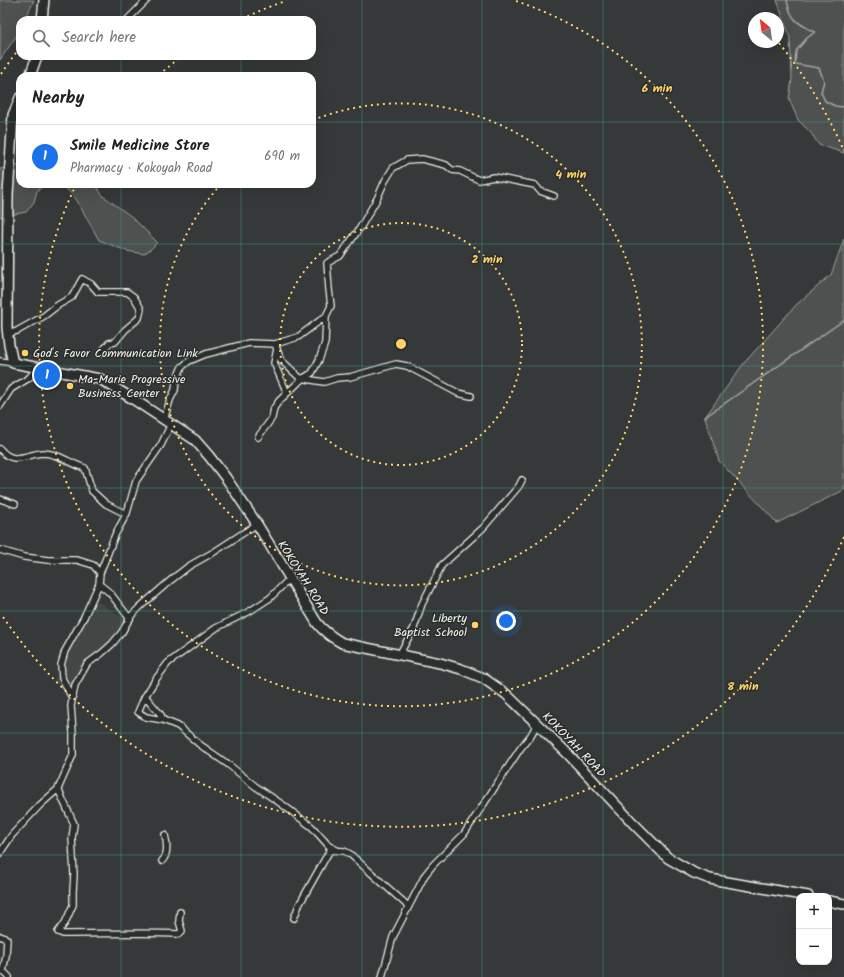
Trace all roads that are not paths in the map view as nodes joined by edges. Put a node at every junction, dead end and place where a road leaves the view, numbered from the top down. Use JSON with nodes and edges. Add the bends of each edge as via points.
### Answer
{"nodes":[{"id":1,"x":44,"y":0,"type":"edge"},
{"id":2,"x":147,"y":0,"type":"edge"},
{"id":3,"x":42,"y":16,"type":"edge"},
{"id":4,"x":131,"y":16,"type":"edge"},
{"id":5,"x":36,"y":60,"type":"edge"},
{"id":6,"x":31,"y":72,"type":"edge"},
{"id":7,"x":16,"y":108,"type":"edge"},
{"id":8,"x":554,"y":196,"type":"dead end"},
{"id":9,"x":326,"y":316,"type":"junction"},
{"id":10,"x":8,"y":334,"type":"junction"},
{"id":11,"x":276,"y":346,"type":"junction"},
{"id":12,"x":100,"y":353,"type":"dead end"},
{"id":13,"x":0,"y":361,"type":"edge"},
{"id":14,"x":13,"y":363,"type":"junction"},
{"id":15,"x":38,"y":367,"type":"junction"},
{"id":16,"x":302,"y":379,"type":"junction"},
{"id":17,"x":287,"y":393,"type":"junction"},
{"id":18,"x":470,"y":396,"type":"dead end"},
{"id":19,"x":0,"y":406,"type":"edge"},
{"id":20,"x":168,"y":422,"type":"junction"},
{"id":21,"x":258,"y":436,"type":"dead end"},
{"id":22,"x":0,"y":449,"type":"edge"},
{"id":23,"x":522,"y":480,"type":"dead end"},
{"id":24,"x":0,"y":499,"type":"edge"},
{"id":25,"x":15,"y":504,"type":"dead end"},
{"id":26,"x":126,"y":514,"type":"junction"},
{"id":27,"x":256,"y":524,"type":"junction"},
{"id":28,"x":0,"y":550,"type":"edge"},
{"id":29,"x":100,"y":573,"type":"junction"},
{"id":30,"x":289,"y":579,"type":"junction"},
{"id":31,"x":99,"y":584,"type":"junction"},
{"id":32,"x":130,"y":619,"type":"junction"},
{"id":33,"x":399,"y":654,"type":"junction"},
{"id":34,"x":145,"y":696,"type":"junction"},
{"id":35,"x":72,"y":698,"type":"junction"},
{"id":36,"x":163,"y":720,"type":"junction"},
{"id":37,"x":537,"y":724,"type":"junction"},
{"id":38,"x":58,"y":789,"type":"junction"},
{"id":39,"x":164,"y":835,"type":"dead end"},
{"id":40,"x":337,"y":850,"type":"junction"},
{"id":41,"x":0,"y":854,"type":"edge"},
{"id":42,"x":162,"y":862,"type":"dead end"},
{"id":43,"x":796,"y":894,"type":"edge"},
{"id":44,"x":832,"y":901,"type":"edge"},
{"id":45,"x":844,"y":904,"type":"edge"},
{"id":46,"x":408,"y":906,"type":"junction"},
{"id":47,"x":180,"y":912,"type":"dead end"},
{"id":48,"x":294,"y":918,"type":"dead end"},
{"id":49,"x":0,"y":936,"type":"edge"},
{"id":50,"x":9,"y":977,"type":"edge"},
{"id":51,"x":382,"y":977,"type":"edge"}],
"edges":[{"from":1,"to":3,"type":"main road"},
{"from":2,"to":4,"type":"street"},
{"from":5,"to":6,"type":"main road"},
{"from":7,"to":10,"type":"main road","via":[[13,116],[9,169]]},
{"from":8,"to":9,"type":"street","via":[[540,191],[535,185],[494,177],[479,180],[452,170],[446,165],[407,160],[394,168],[360,228],[340,256],[327,263],[331,306]]},
{"from":9,"to":11,"type":"street","via":[[298,337]]},
{"from":9,"to":16,"type":"street","via":[[323,349],[312,373]]},
{"from":10,"to":12,"type":"street","via":[[72,298],[82,278],[98,292],[127,292],[134,297],[141,309],[139,318]]},
{"from":10,"to":14,"type":"main road"},
{"from":11,"to":16,"type":"street","via":[[281,360]]},
{"from":11,"to":17,"type":"street","via":[[274,363]]},
{"from":11,"to":20,"type":"street","via":[[249,343],[188,361],[176,380],[170,400]]},
{"from":13,"to":14,"type":"street","name":"KOKOYAH ROAD"},
{"from":14,"to":15,"type":"main road","name":"KOKOYAH ROAD"},
{"from":15,"to":19,"type":"street","via":[[29,378],[11,390]]},
{"from":15,"to":20,"type":"main road","name":"KOKOYAH ROAD","via":[[100,379]]},
{"from":16,"to":17,"type":"street"},
{"from":16,"to":18,"type":"street","via":[[324,382],[396,364],[407,366]]},
{"from":17,"to":21,"type":"street","via":[[274,408],[272,418]]},
{"from":20,"to":26,"type":"street","via":[[161,445],[136,481]]},
{"from":20,"to":27,"type":"main road","name":"KOKOYAH ROAD","via":[[195,440],[209,456]]},
{"from":22,"to":26,"type":"street","via":[[11,458],[44,453],[56,455],[85,468],[92,491],[106,504]]},
{"from":23,"to":33,"type":"street","via":[[483,528],[442,565],[422,604],[414,628]]},
{"from":24,"to":25,"type":"street"},
{"from":26,"to":29,"type":"street"},
{"from":27,"to":30,"type":"main road","name":"KOKOYAH ROAD"},
{"from":27,"to":32,"type":"street","via":[[190,566],[141,606]]},
{"from":28,"to":29,"type":"street","via":[[24,557],[77,560],[93,565]]},
{"from":29,"to":31,"type":"street"},
{"from":30,"to":33,"type":"main road","name":"KOKOYAH ROAD","via":[[316,623],[328,634],[342,643]]},
{"from":30,"to":34,"type":"street","via":[[270,598],[216,628],[168,663]]},
{"from":31,"to":32,"type":"street"},
{"from":31,"to":35,"type":"street","via":[[65,651],[61,665],[62,678]]},
{"from":32,"to":35,"type":"street","via":[[112,644],[87,664],[75,685]]},
{"from":33,"to":37,"type":"main road","name":"KOKOYAH ROAD","via":[[461,669],[483,678],[506,694]]},
{"from":34,"to":36,"type":"street"},
{"from":34,"to":36,"type":"street","via":[[138,712],[146,717]]},
{"from":35,"to":38,"type":"street","via":[[73,755]]},
{"from":36,"to":40,"type":"street","via":[[178,726],[312,827]]},
{"from":37,"to":43,"type":"main road","name":"KOKOYAH ROAD","via":[[672,861],[710,879]]},
{"from":37,"to":46,"type":"street","via":[[464,834],[432,865]]},
{"from":38,"to":41,"type":"street","via":[[12,835]]},
{"from":38,"to":47,"type":"street","via":[[74,824],[73,905],[58,932],[106,935],[179,934],[182,931]]},
{"from":39,"to":42,"type":"street","via":[[167,844]]},
{"from":40,"to":46,"type":"street","via":[[350,854]]},
{"from":40,"to":48,"type":"street","via":[[330,850]]},
{"from":44,"to":45,"type":"main road"},
{"from":46,"to":51,"type":"street","via":[[393,937]]},
{"from":49,"to":50,"type":"street","via":[[7,938],[3,971]]}]}
